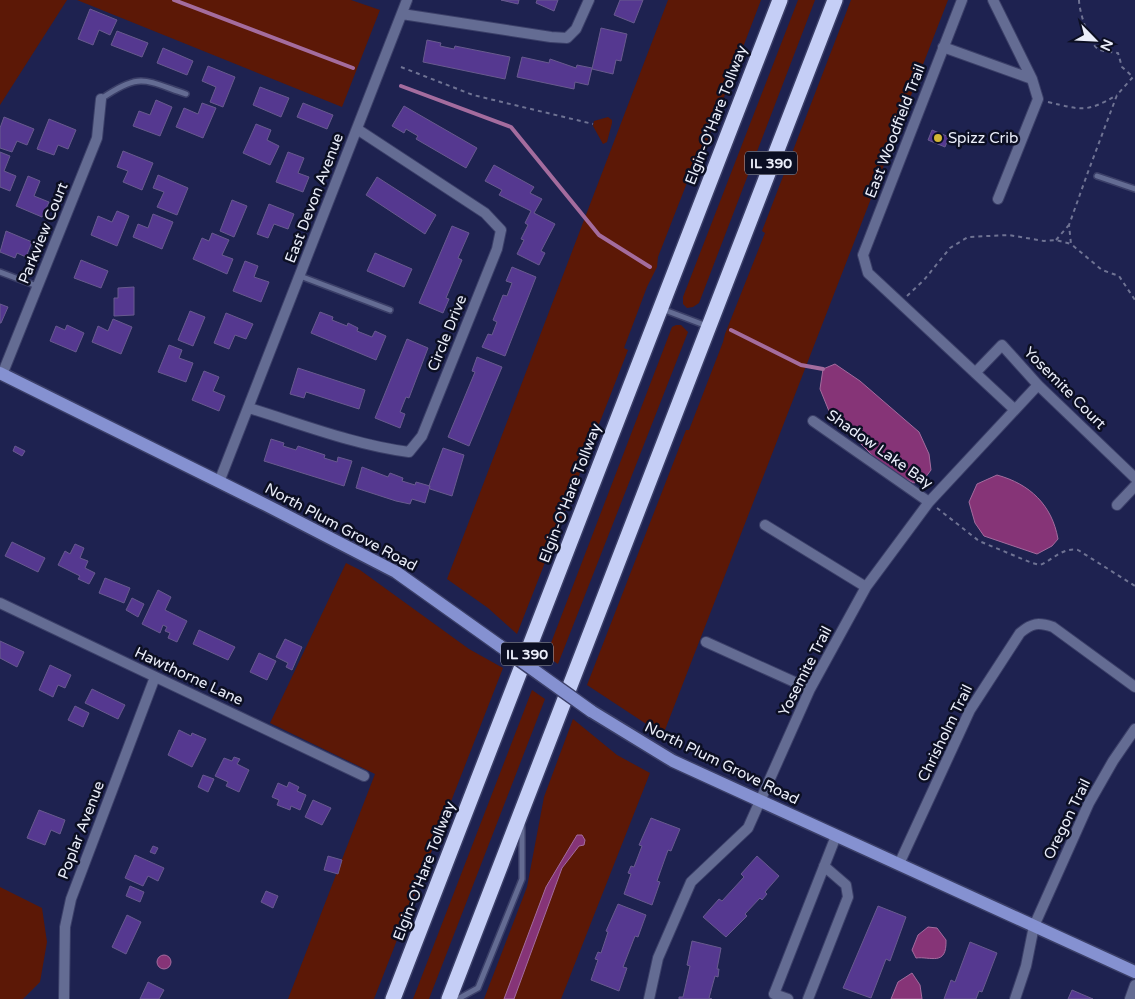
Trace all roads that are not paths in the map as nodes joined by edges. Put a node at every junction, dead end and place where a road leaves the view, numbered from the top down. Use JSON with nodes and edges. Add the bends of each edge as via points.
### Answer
{"nodes":[{"id":1,"x":407,"y":0,"type":"edge"},
{"id":2,"x":589,"y":0,"type":"edge"},
{"id":3,"x":780,"y":0,"type":"edge"},
{"id":4,"x":835,"y":0,"type":"edge"},
{"id":5,"x":962,"y":0,"type":"edge"},
{"id":6,"x":993,"y":0,"type":"edge"},
{"id":7,"x":402,"y":14,"type":"junction"},
{"id":8,"x":943,"y":48,"type":"junction"},
{"id":9,"x":1032,"y":79,"type":"junction"},
{"id":10,"x":186,"y":94,"type":"dead end"},
{"id":11,"x":101,"y":99,"type":"joint"},
{"id":12,"x":357,"y":129,"type":"junction"},
{"id":13,"x":1097,"y":176,"type":"dead end"},
{"id":14,"x":1135,"y":189,"type":"edge"},
{"id":15,"x":998,"y":199,"type":"dead end"},
{"id":16,"x":0,"y":272,"type":"edge"},
{"id":17,"x":300,"y":276,"type":"junction"},
{"id":18,"x":38,"y":286,"type":"junction"},
{"id":19,"x":661,"y":308,"type":"junction"},
{"id":20,"x":390,"y":310,"type":"dead end"},
{"id":21,"x":708,"y":326,"type":"junction"},
{"id":22,"x":975,"y":373,"type":"junction"},
{"id":23,"x":1,"y":374,"type":"edge"},
{"id":24,"x":1038,"y":385,"type":"junction"},
{"id":25,"x":249,"y":408,"type":"junction"},
{"id":26,"x":1014,"y":409,"type":"junction"},
{"id":27,"x":813,"y":421,"type":"dead end"},
{"id":28,"x":1135,"y":478,"type":"edge"},
{"id":29,"x":220,"y":482,"type":"junction"},
{"id":30,"x":1135,"y":486,"type":"edge"},
{"id":31,"x":929,"y":502,"type":"junction"},
{"id":32,"x":1117,"y":505,"type":"dead end"},
{"id":33,"x":765,"y":525,"type":"dead end"},
{"id":34,"x":866,"y":587,"type":"junction"},
{"id":35,"x":0,"y":603,"type":"edge"},
{"id":36,"x":706,"y":642,"type":"dead end"},
{"id":37,"x":155,"y":677,"type":"junction"},
{"id":38,"x":1135,"y":687,"type":"edge"},
{"id":39,"x":810,"y":689,"type":"junction"},
{"id":40,"x":1135,"y":729,"type":"edge"},
{"id":41,"x":364,"y":776,"type":"dead end"},
{"id":42,"x":761,"y":801,"type":"junction"},
{"id":43,"x":522,"y":810,"type":"junction"},
{"id":44,"x":836,"y":836,"type":"junction"},
{"id":45,"x":899,"y":864,"type":"junction"},
{"id":46,"x":824,"y":866,"type":"junction"},
{"id":47,"x":1034,"y":926,"type":"junction"},
{"id":48,"x":1135,"y":972,"type":"edge"},
{"id":49,"x":1135,"y":984,"type":"edge"},
{"id":50,"x":64,"y":999,"type":"edge"},
{"id":51,"x":393,"y":999,"type":"edge"},
{"id":52,"x":449,"y":999,"type":"edge"},
{"id":53,"x":458,"y":999,"type":"edge"},
{"id":54,"x":649,"y":999,"type":"edge"},
{"id":55,"x":788,"y":999,"type":"edge"},
{"id":56,"x":808,"y":999,"type":"edge"},
{"id":57,"x":1015,"y":999,"type":"edge"},
{"id":58,"x":1130,"y":999,"type":"edge"}],
"edges":[{"from":1,"to":7,"type":"street","name":"East Devon Avenue"},
{"from":2,"to":7,"type":"street","via":[[576,29],[567,38]]},
{"from":3,"to":19,"type":"highway","name":"Elgin-O'Hare Tollway","number":"IL 390"},
{"from":4,"to":21,"type":"highway","number":"IL 390"},
{"from":5,"to":8,"type":"street","name":"East Woodfield Trail"},
{"from":6,"to":9,"type":"street"},
{"from":7,"to":12,"type":"street","name":"East Devon Avenue"},
{"from":8,"to":9,"type":"street"},
{"from":8,"to":22,"type":"street","name":"East Woodfield Trail","via":[[863,255],[868,273]]},
{"from":9,"to":15,"type":"street","via":[[1038,99]]},
{"from":10,"to":11,"type":"lane","via":[[142,80],[123,84]]},
{"from":11,"to":18,"type":"street","name":"Parkview Court","via":[[97,138]]},
{"from":12,"to":17,"type":"street","name":"East Devon Avenue"},
{"from":12,"to":25,"type":"street","name":"Circle Drive","via":[[485,213],[501,230],[497,249],[422,436],[409,452],[339,436]]},
{"from":13,"to":14,"type":"lane"},
{"from":16,"to":18,"type":"lane"},
{"from":17,"to":20,"type":"lane"},
{"from":17,"to":25,"type":"street","name":"East Devon Avenue"},
{"from":18,"to":23,"type":"street","name":"Parkview Court"},
{"from":19,"to":21,"type":"lane"},
{"from":19,"to":51,"type":"highway","name":"Elgin-O'Hare Tollway","number":"IL 390"},
{"from":21,"to":43,"type":"highway","number":"IL 390"},
{"from":22,"to":24,"type":"street","name":"Yosemite Court","via":[[1002,345]]},
{"from":22,"to":26,"type":"street"},
{"from":23,"to":29,"type":"street","name":"North Plum Grove Road"},
{"from":24,"to":26,"type":"street","name":"Yosemite Trail"},
{"from":24,"to":28,"type":"street","name":"Yosemite Court"},
{"from":25,"to":29,"type":"street","name":"East Devon Avenue"},
{"from":26,"to":31,"type":"street","name":"Yosemite Trail"},
{"from":27,"to":31,"type":"street","name":"Shadow Lake Bay"},
{"from":29,"to":42,"type":"street","name":"North Plum Grove Road","bridge":true,"via":[[396,572],[591,711],[673,761]]},
{"from":30,"to":32,"type":"street"},
{"from":31,"to":34,"type":"street","name":"Yosemite Trail"},
{"from":33,"to":34,"type":"street"},
{"from":34,"to":39,"type":"street","name":"Yosemite Trail"},
{"from":35,"to":37,"type":"street","name":"Hawthorne Lane"},
{"from":36,"to":39,"type":"street"},
{"from":37,"to":41,"type":"street","name":"Hawthorne Lane"},
{"from":37,"to":50,"type":"street","name":"Poplar Avenue","via":[[71,899],[66,926]]},
{"from":38,"to":45,"type":"street","name":"Chrisholm Trail","via":[[1053,627],[1031,624],[1020,633],[970,710]]},
{"from":39,"to":42,"type":"street","name":"Yosemite Trail"},
{"from":40,"to":47,"type":"street","name":"Oregon Trail","via":[[1089,803]]},
{"from":42,"to":44,"type":"street","name":"North Plum Grove Road"},
{"from":42,"to":54,"type":"street","name":"Yosemite Trail","via":[[748,828],[691,882],[658,958]]},
{"from":43,"to":52,"type":"highway","number":"IL 390"},
{"from":43,"to":53,"type":"lane","via":[[522,879],[478,988]]},
{"from":44,"to":45,"type":"street","name":"North Plum Grove Road"},
{"from":44,"to":46,"type":"street"},
{"from":45,"to":47,"type":"street","name":"North Plum Grove Road"},
{"from":46,"to":55,"type":"street","via":[[774,994]]},
{"from":46,"to":56,"type":"street","via":[[846,885],[848,897]]},
{"from":47,"to":48,"type":"street","name":"North Plum Grove Road"},
{"from":47,"to":57,"type":"street","name":"Oregon Trail"},
{"from":49,"to":58,"type":"street"}]}
